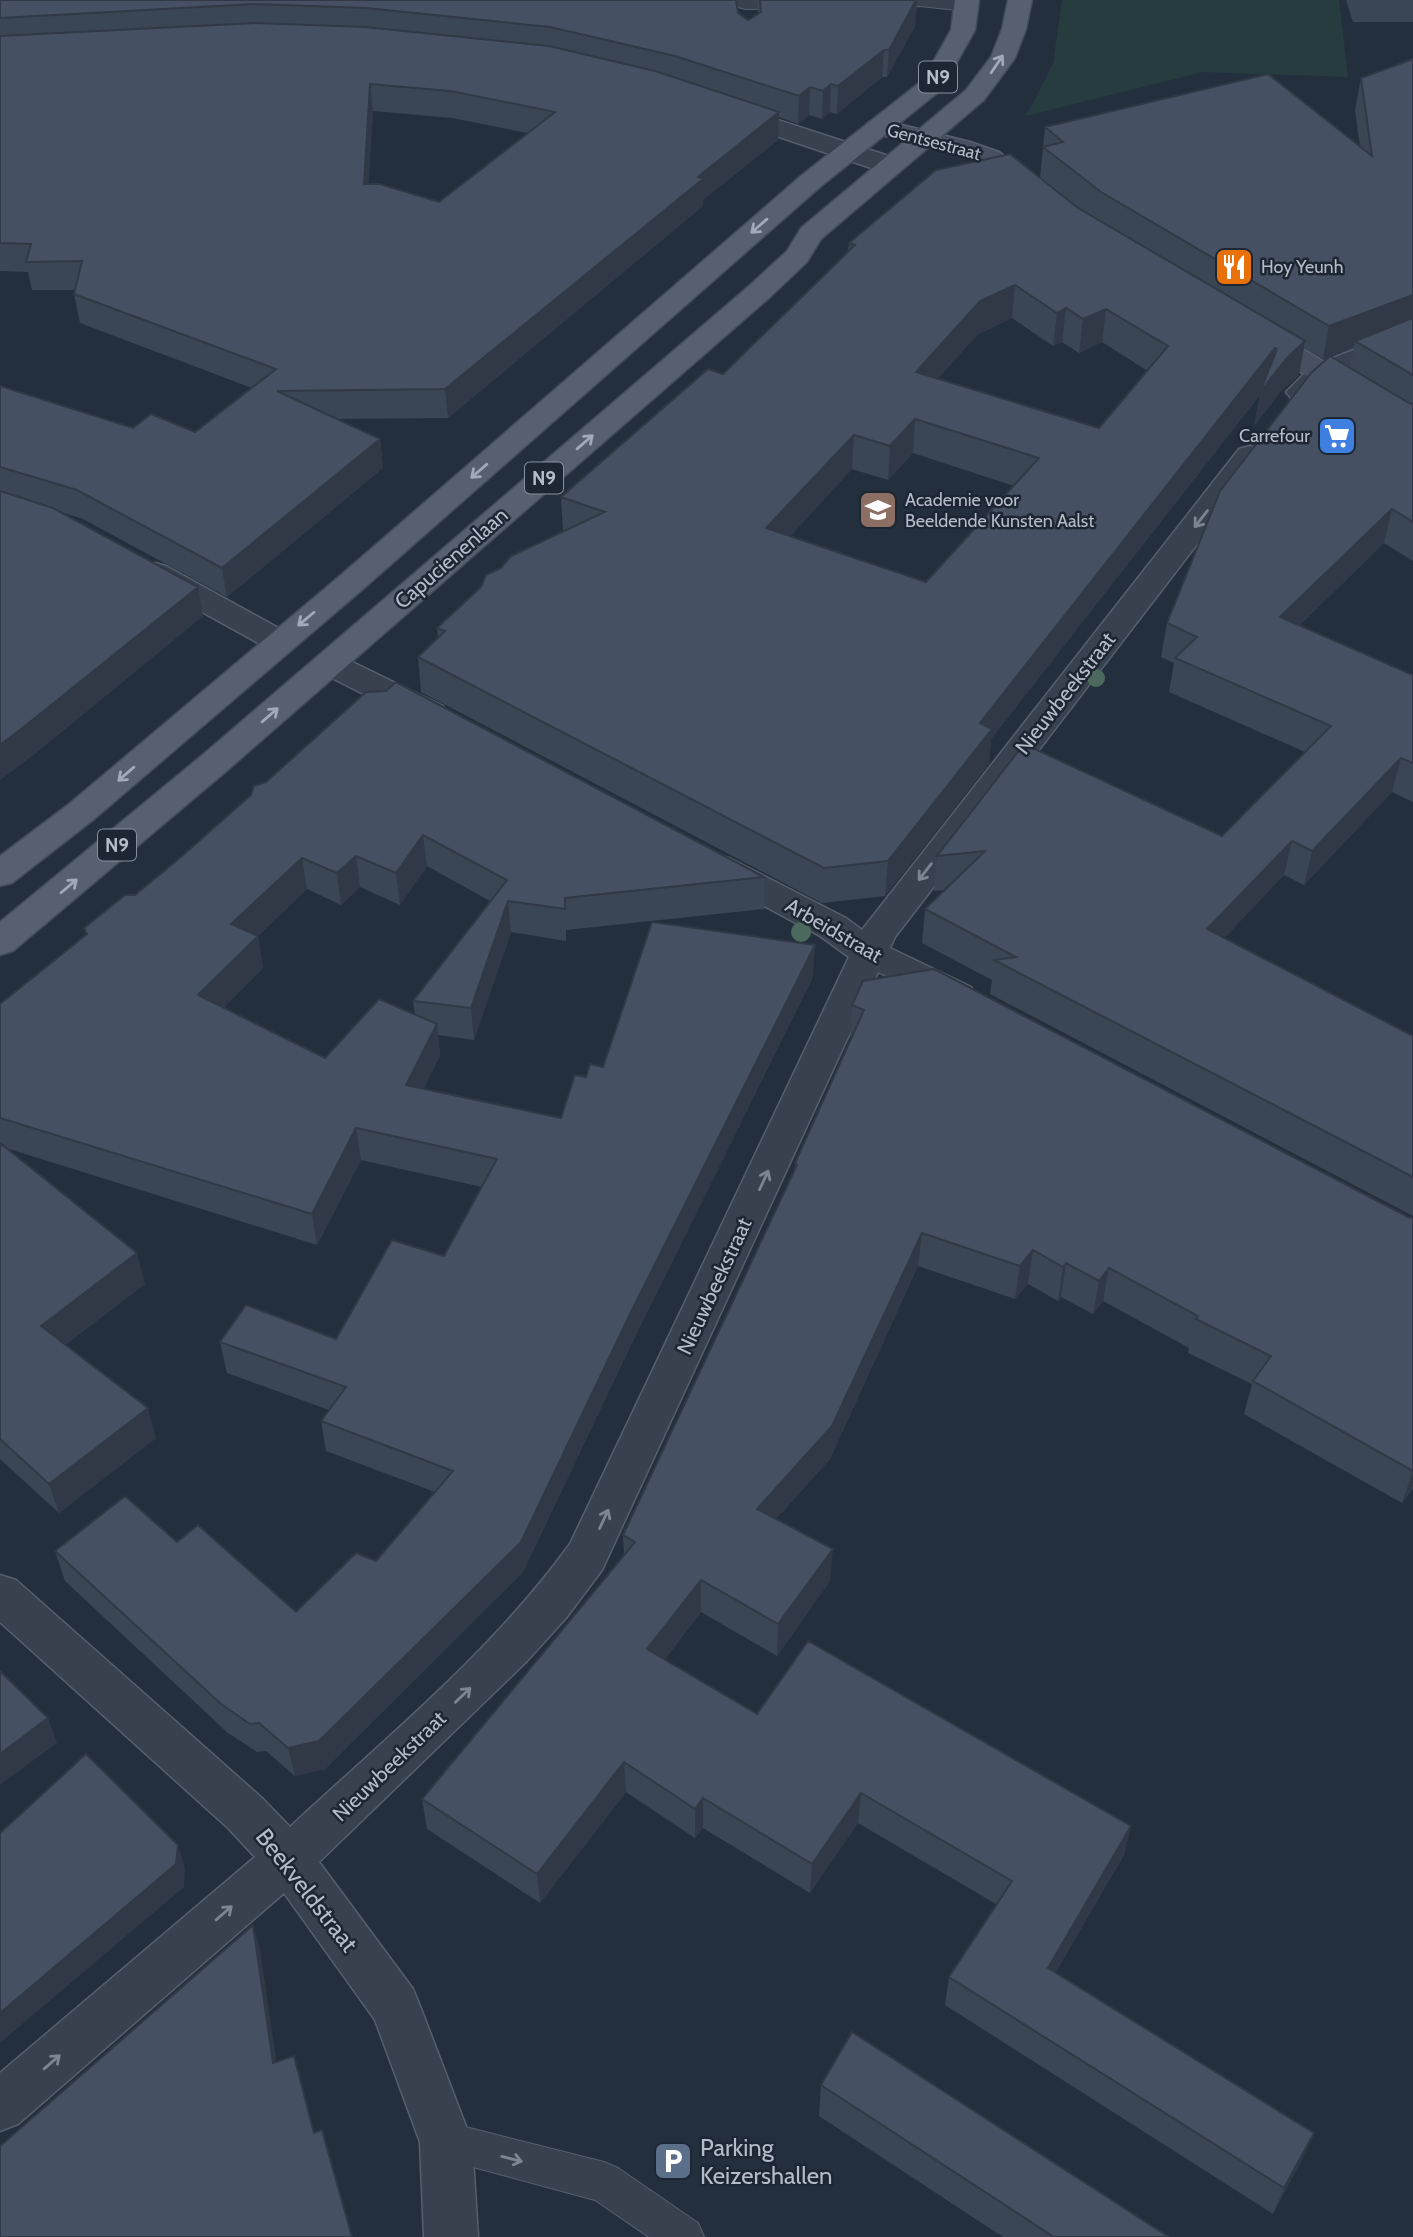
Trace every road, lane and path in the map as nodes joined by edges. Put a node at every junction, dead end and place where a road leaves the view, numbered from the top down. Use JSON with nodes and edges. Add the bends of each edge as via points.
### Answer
{"nodes":[{"id":1,"x":1020,"y":0,"type":"edge"},
{"id":2,"x":744,"y":2,"type":"edge"},
{"id":3,"x":812,"y":2,"type":"edge"},
{"id":4,"x":852,"y":2,"type":"edge"},
{"id":5,"x":967,"y":2,"type":"edge"},
{"id":6,"x":748,"y":27,"type":"edge"},
{"id":7,"x":703,"y":103,"type":"edge"},
{"id":8,"x":878,"y":127,"type":"junction"},
{"id":9,"x":924,"y":137,"type":"junction"},
{"id":10,"x":847,"y":152,"type":"junction"},
{"id":11,"x":890,"y":166,"type":"junction"},
{"id":12,"x":1056,"y":209,"type":"edge"},
{"id":13,"x":1238,"y":323,"type":"edge"},
{"id":14,"x":1413,"y":336,"type":"edge"},
{"id":15,"x":1321,"y":372,"type":"junction"},
{"id":16,"x":1413,"y":428,"type":"edge"},
{"id":17,"x":131,"y":560,"type":"edge"},
{"id":18,"x":280,"y":642,"type":"junction"},
{"id":19,"x":330,"y":664,"type":"junction"},
{"id":20,"x":454,"y":727,"type":"edge"},
{"id":21,"x":686,"y":849,"type":"edge"},
{"id":22,"x":0,"y":874,"type":"edge"},
{"id":23,"x":0,"y":942,"type":"edge"},
{"id":24,"x":870,"y":954,"type":"junction"},
{"id":25,"x":984,"y":1010,"type":"edge"},
{"id":26,"x":0,"y":1594,"type":"edge"},
{"id":27,"x":289,"y":1860,"type":"junction"},
{"id":28,"x":0,"y":2106,"type":"edge"},
{"id":29,"x":446,"y":2142,"type":"junction"},
{"id":30,"x":451,"y":2237,"type":"edge"},
{"id":31,"x":684,"y":2237,"type":"edge"}],
"edges":[{"from":9,"to":1,"type":"main road","number":"N9","one_way":true,"via":[[975,95],[1003,58]]},
{"from":2,"to":3,"type":"lane"},
{"from":2,"to":6,"type":"lane"},
{"from":4,"to":5,"type":"lane"},
{"from":5,"to":8,"type":"main road","number":"N9","via":[[963,30],[940,74]]},
{"from":7,"to":10,"type":"street"},
{"from":8,"to":9,"type":"street","name":"Gentsestraat"},
{"from":8,"to":10,"type":"main road","number":"N9"},
{"from":9,"to":11,"type":"main road","name":"Capucienenlaan","number":"N9"},
{"from":9,"to":12,"type":"street","name":"Gentsestraat","via":[[998,162]]},
{"from":10,"to":11,"type":"street"},
{"from":10,"to":18,"type":"main road","number":"N9","one_way":true},
{"from":19,"to":11,"type":"main road","name":"Capucienenlaan","number":"N9","one_way":true,"via":[[759,292],[797,256],[811,234]]},
{"from":13,"to":15,"type":"street"},
{"from":14,"to":15,"type":"street"},
{"from":15,"to":16,"type":"street"},
{"from":15,"to":24,"type":"street","name":"Nieuwbeekstraat","one_way":true,"via":[[1277,420],[879,932]]},
{"from":17,"to":18,"type":"street"},
{"from":18,"to":22,"type":"main road","number":"N9","one_way":true,"via":[[81,812]]},
{"from":19,"to":20,"type":"street"},
{"from":23,"to":19,"type":"main road","name":"Capucienenlaan","number":"N9","one_way":true},
{"from":21,"to":24,"type":"street","name":"Arbeidstraat","via":[[833,927]]},
{"from":24,"to":25,"type":"street","name":"Arbeidstraat"},
{"from":27,"to":24,"type":"street","name":"Nieuwbeekstraat","one_way":true,"via":[[528,1631],[560,1597],[586,1557]]},
{"from":26,"to":27,"type":"street","name":"Beekveldstraat","via":[[245,1813]]},
{"from":28,"to":27,"type":"street","name":"Nieuwbeekstraat","one_way":true},
{"from":27,"to":29,"type":"street","name":"Beekveldstraat","via":[[395,2006]]},
{"from":29,"to":30,"type":"street","name":"Beekveldstraat"},
{"from":29,"to":31,"type":"lane","one_way":true,"via":[[604,2182]]}]}
